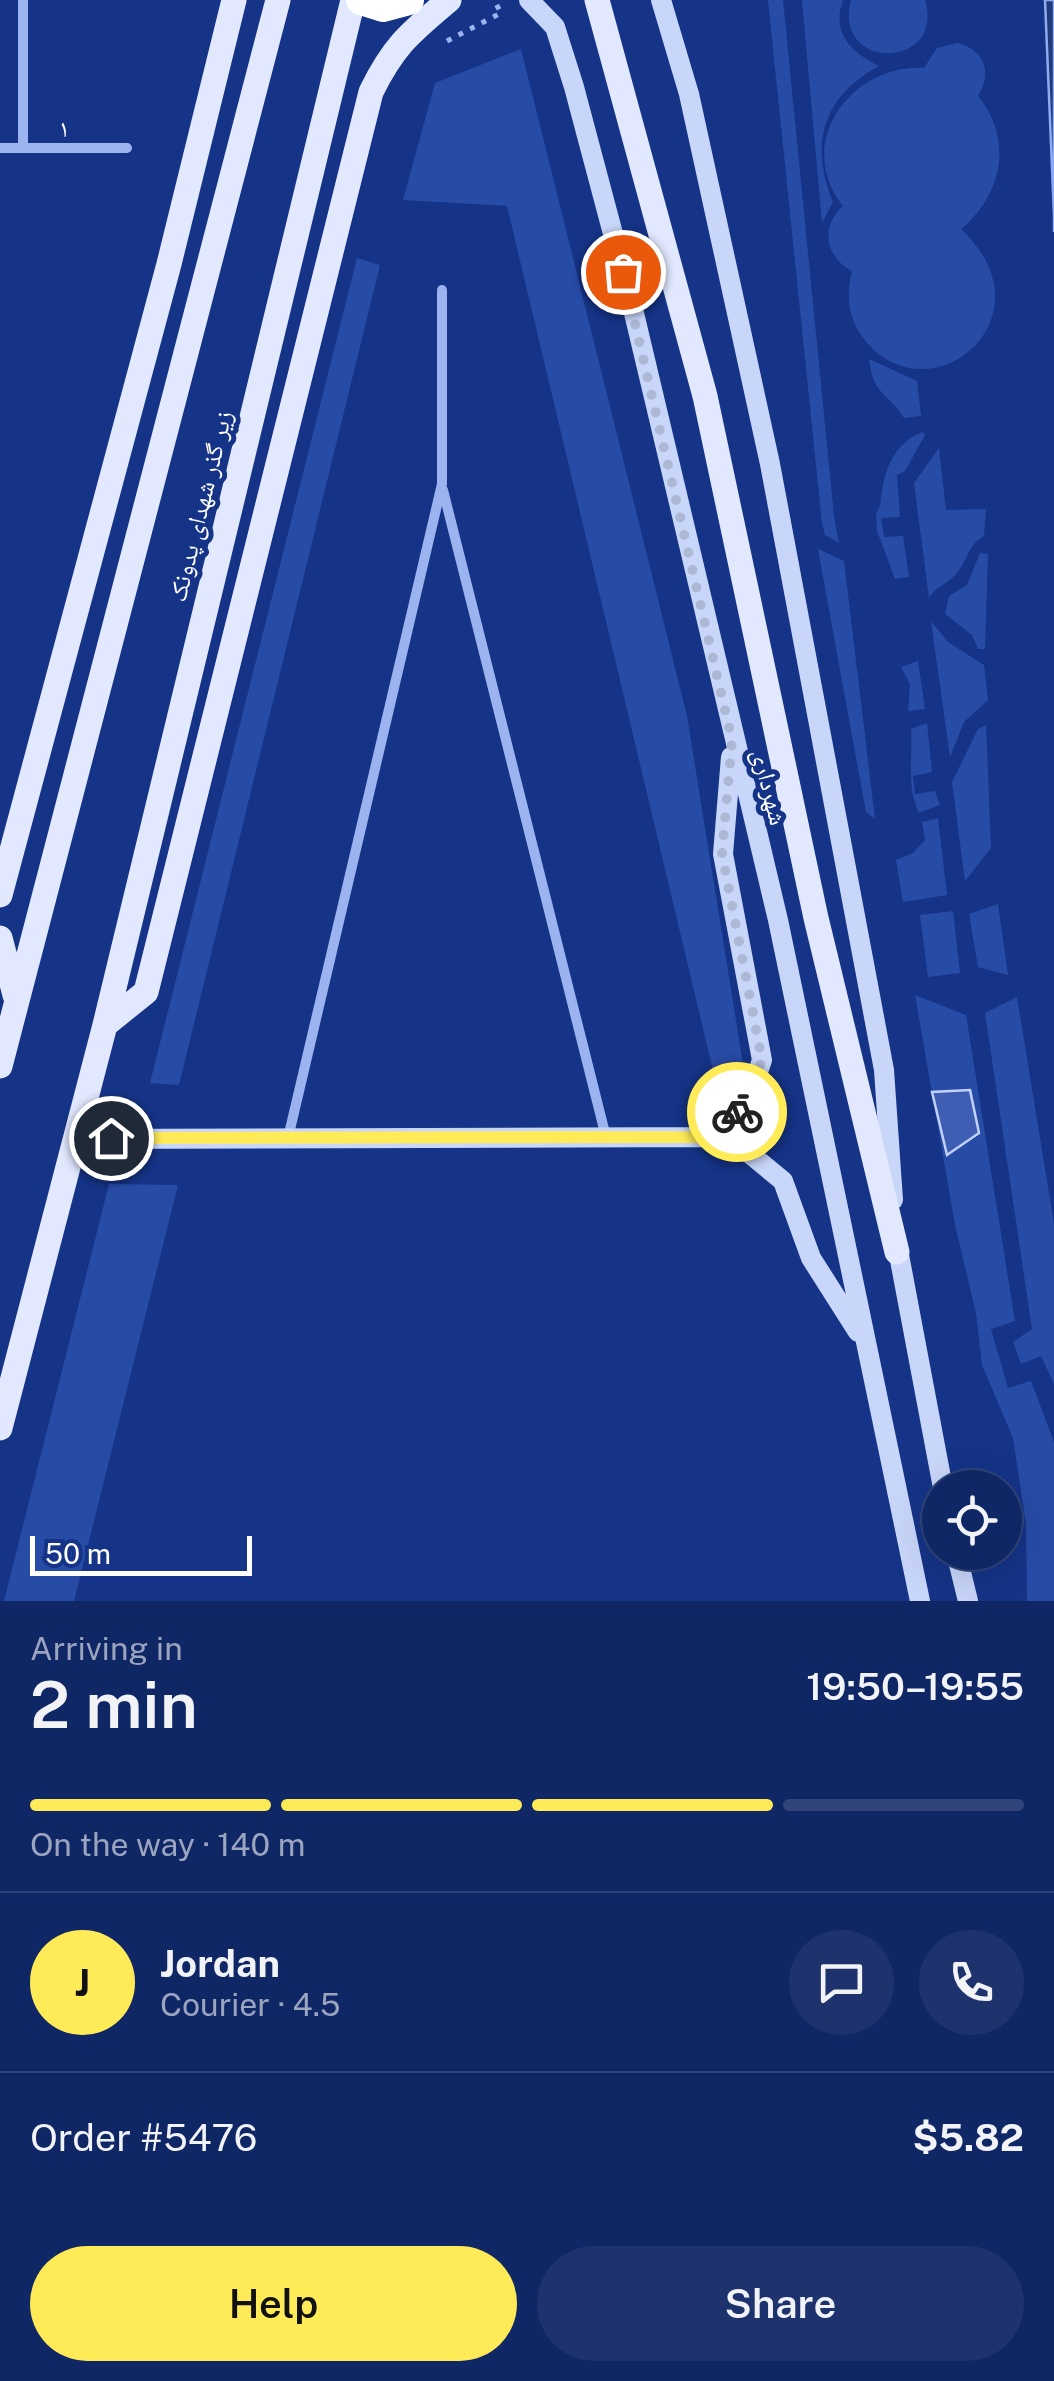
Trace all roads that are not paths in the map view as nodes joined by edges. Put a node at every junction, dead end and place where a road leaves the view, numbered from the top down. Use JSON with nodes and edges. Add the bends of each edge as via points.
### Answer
{"nodes":[{"id":1,"x":22,"y":0,"type":"edge"},
{"id":2,"x":234,"y":0,"type":"edge"},
{"id":3,"x":278,"y":0,"type":"edge"},
{"id":4,"x":354,"y":0,"type":"edge"},
{"id":5,"x":361,"y":0,"type":"edge"},
{"id":6,"x":409,"y":0,"type":"edge"},
{"id":7,"x":449,"y":0,"type":"edge"},
{"id":8,"x":530,"y":0,"type":"edge"},
{"id":9,"x":596,"y":0,"type":"edge"},
{"id":10,"x":661,"y":0,"type":"edge"},
{"id":11,"x":0,"y":148,"type":"edge"},
{"id":12,"x":23,"y":148,"type":"junction"},
{"id":13,"x":127,"y":148,"type":"dead end"},
{"id":14,"x":442,"y":290,"type":"dead end"},
{"id":15,"x":442,"y":484,"type":"junction"},
{"id":16,"x":732,"y":740,"type":"junction"},
{"id":17,"x":0,"y":895,"type":"edge"},
{"id":18,"x":0,"y":938,"type":"edge"},
{"id":19,"x":16,"y":1000,"type":"junction"},
{"id":20,"x":105,"y":1026,"type":"junction"},
{"id":21,"x":0,"y":1066,"type":"edge"},
{"id":22,"x":606,"y":1137,"type":"junction"},
{"id":23,"x":712,"y":1137,"type":"junction"},
{"id":24,"x":75,"y":1138,"type":"junction"},
{"id":25,"x":288,"y":1138,"type":"junction"},
{"id":26,"x":897,"y":1252,"type":"junction"},
{"id":27,"x":866,"y":1345,"type":"junction"},
{"id":28,"x":0,"y":1428,"type":"edge"},
{"id":29,"x":939,"y":1470,"type":"edge"},
{"id":30,"x":960,"y":1570,"type":"edge"},
{"id":31,"x":920,"y":1601,"type":"edge"},
{"id":32,"x":968,"y":1601,"type":"edge"}],
"edges":[{"from":1,"to":12,"type":"street"},
{"from":2,"to":17,"type":"main road"},
{"from":3,"to":19,"type":"main road","name":"زیر گذر شهدای پدونک"},
{"from":4,"to":20,"type":"main road","name":"زیر گذر شهدای پدونک"},
{"from":5,"to":6,"type":"highway","via":[[384,6]]},
{"from":7,"to":20,"type":"main road","via":[[388,56],[370,92],[146,992]]},
{"from":8,"to":16,"type":"street","name":"شهرداری","via":[[554,27],[574,87],[633,309]]},
{"from":9,"to":26,"type":"main road","via":[[705,396],[816,918]]},
{"from":10,"to":26,"type":"street","via":[[689,94],[770,464],[848,876],[884,1070]]},
{"from":11,"to":12,"type":"street","name":"۱"},
{"from":12,"to":13,"type":"street","name":"۱"},
{"from":14,"to":15,"type":"street"},
{"from":15,"to":22,"type":"street"},
{"from":15,"to":25,"type":"street"},
{"from":16,"to":23,"type":"street","via":[[722,854],[762,1060],[748,1101]]},
{"from":16,"to":27,"type":"street","name":"شهرداری","via":[[778,920]]},
{"from":18,"to":19,"type":"main road"},
{"from":19,"to":21,"type":"main road","name":"زیر گذر شهدای پدونک"},
{"from":20,"to":24,"type":"main road","name":"زیر گذر شهدای پدونک"},
{"from":22,"to":23,"type":"street"},
{"from":22,"to":25,"type":"street"},
{"from":23,"to":27,"type":"street","via":[[749,1153],[783,1181],[810,1258]]},
{"from":24,"to":25,"type":"street"},
{"from":24,"to":28,"type":"main road","name":"زیر گذر شهدای پدونک"},
{"from":26,"to":29,"type":"street"},
{"from":27,"to":31,"type":"street","name":"شهرداری"},
{"from":30,"to":32,"type":"street"}]}
